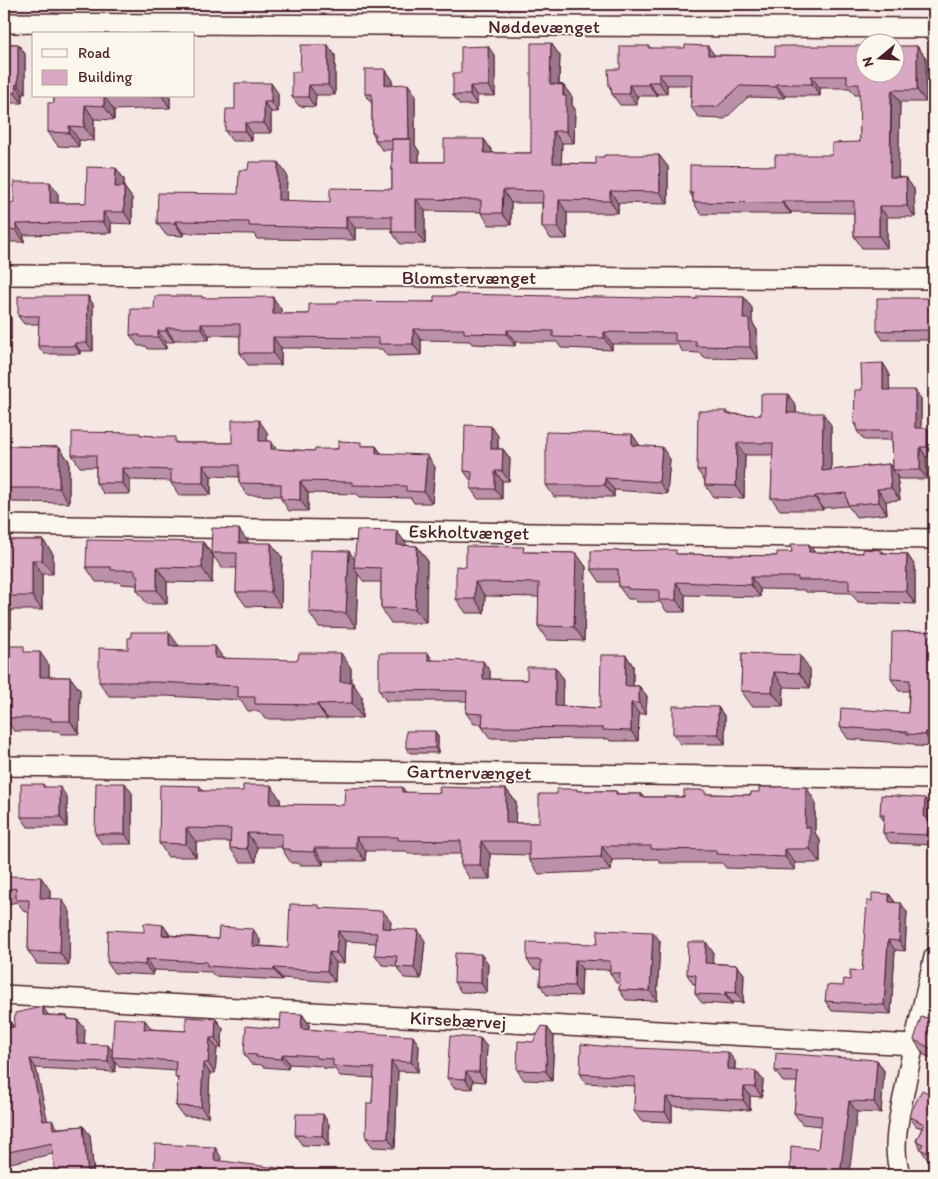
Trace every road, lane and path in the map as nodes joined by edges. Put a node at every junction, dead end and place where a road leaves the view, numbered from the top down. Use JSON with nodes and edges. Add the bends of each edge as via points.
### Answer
{"nodes":[{"id":1,"x":4,"y":23,"type":"edge"},
{"id":2,"x":934,"y":28,"type":"edge"},
{"id":3,"x":4,"y":275,"type":"edge"},
{"id":4,"x":934,"y":278,"type":"edge"},
{"id":5,"x":4,"y":525,"type":"edge"},
{"id":6,"x":934,"y":539,"type":"edge"},
{"id":7,"x":4,"y":766,"type":"edge"},
{"id":8,"x":934,"y":779,"type":"edge"},
{"id":9,"x":934,"y":957,"type":"edge"},
{"id":10,"x":4,"y":994,"type":"edge"},
{"id":11,"x":913,"y":1045,"type":"junction"},
{"id":12,"x":901,"y":1175,"type":"edge"}],
"edges":[{"from":1,"to":2,"type":"street","name":"Nøddevænget"},
{"from":3,"to":4,"type":"street","name":"Blomstervænget"},
{"from":5,"to":6,"type":"street","name":"Eskholtvænget"},
{"from":7,"to":8,"type":"street","name":"Gartnervænget"},
{"from":9,"to":11,"type":"street"},
{"from":10,"to":11,"type":"street","name":"Kirsebærvej"},
{"from":11,"to":12,"type":"street","via":[[897,1133]]}]}
